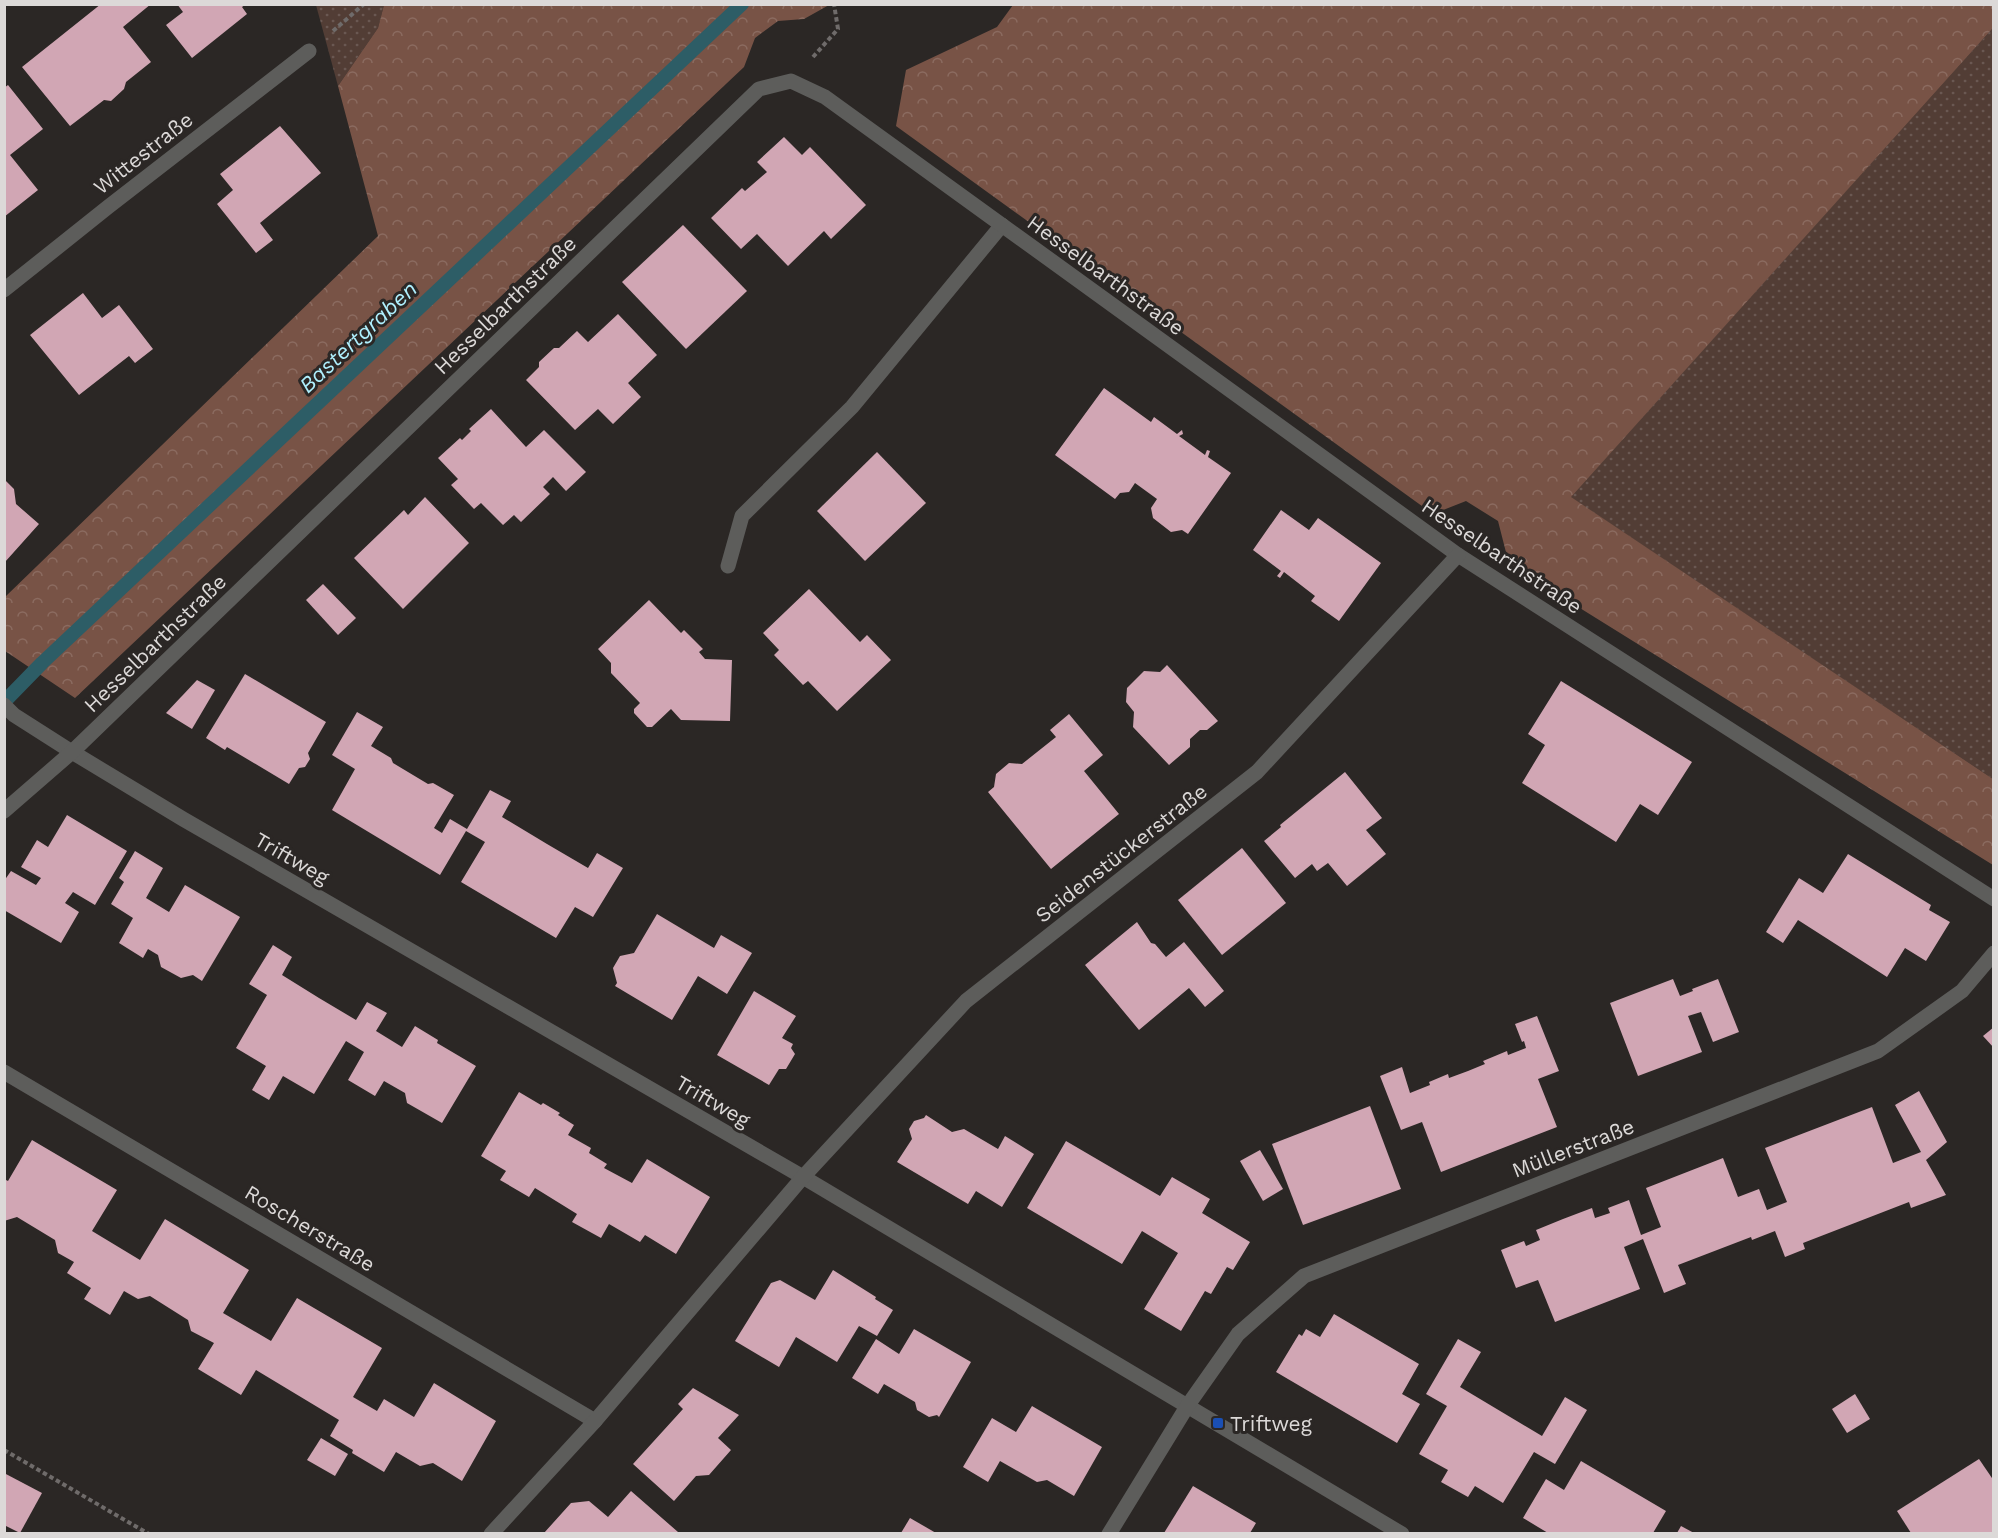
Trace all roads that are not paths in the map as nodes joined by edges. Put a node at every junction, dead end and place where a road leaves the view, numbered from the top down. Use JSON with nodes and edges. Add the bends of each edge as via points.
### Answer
{"nodes":[{"id":1,"x":309,"y":51,"type":"road end"},
{"id":2,"x":1002,"y":225,"type":"junction"},
{"id":3,"x":4,"y":290,"type":"edge"},
{"id":4,"x":1458,"y":555,"type":"junction"},
{"id":5,"x":728,"y":566,"type":"dead end"},
{"id":6,"x":9,"y":710,"type":"edge"},
{"id":7,"x":72,"y":752,"type":"junction"},
{"id":8,"x":4,"y":811,"type":"edge"},
{"id":9,"x":1994,"y":899,"type":"edge"},
{"id":10,"x":1994,"y":953,"type":"edge"},
{"id":11,"x":4,"y":1072,"type":"edge"},
{"id":12,"x":803,"y":1177,"type":"junction"},
{"id":13,"x":1188,"y":1405,"type":"junction"},
{"id":14,"x":595,"y":1421,"type":"junction"},
{"id":15,"x":491,"y":1533,"type":"edge"},
{"id":16,"x":1109,"y":1533,"type":"edge"},
{"id":17,"x":1402,"y":1533,"type":"edge"}],
"edges":[{"from":1,"to":3,"type":"street","name":"Wittestraße"},
{"from":2,"to":4,"type":"street","name":"Hesselbarthstraße"},
{"from":2,"to":5,"type":"street","name":"Hesselbarthstraße","via":[[852,407],[742,516]]},
{"from":2,"to":7,"type":"street","name":"Hesselbarthstraße","via":[[825,97],[791,81],[759,89]]},
{"from":4,"to":9,"type":"street","name":"Hesselbarthstraße"},
{"from":4,"to":12,"type":"street","name":"Seidenstückerstraße","via":[[1257,772],[966,1001]]},
{"from":6,"to":7,"type":"street","name":"Triftweg"},
{"from":7,"to":8,"type":"street"},
{"from":7,"to":12,"type":"street","name":"Triftweg"},
{"from":10,"to":13,"type":"street","name":"Müllerstraße","via":[[1962,991],[1878,1051],[1304,1276],[1238,1334]]},
{"from":11,"to":14,"type":"street","name":"Roscherstraße"},
{"from":12,"to":13,"type":"street","name":"Triftweg"},
{"from":12,"to":14,"type":"street"},
{"from":13,"to":16,"type":"street","name":"Müllerstraße"},
{"from":13,"to":17,"type":"street","name":"Triftweg"},
{"from":14,"to":15,"type":"street"}]}
